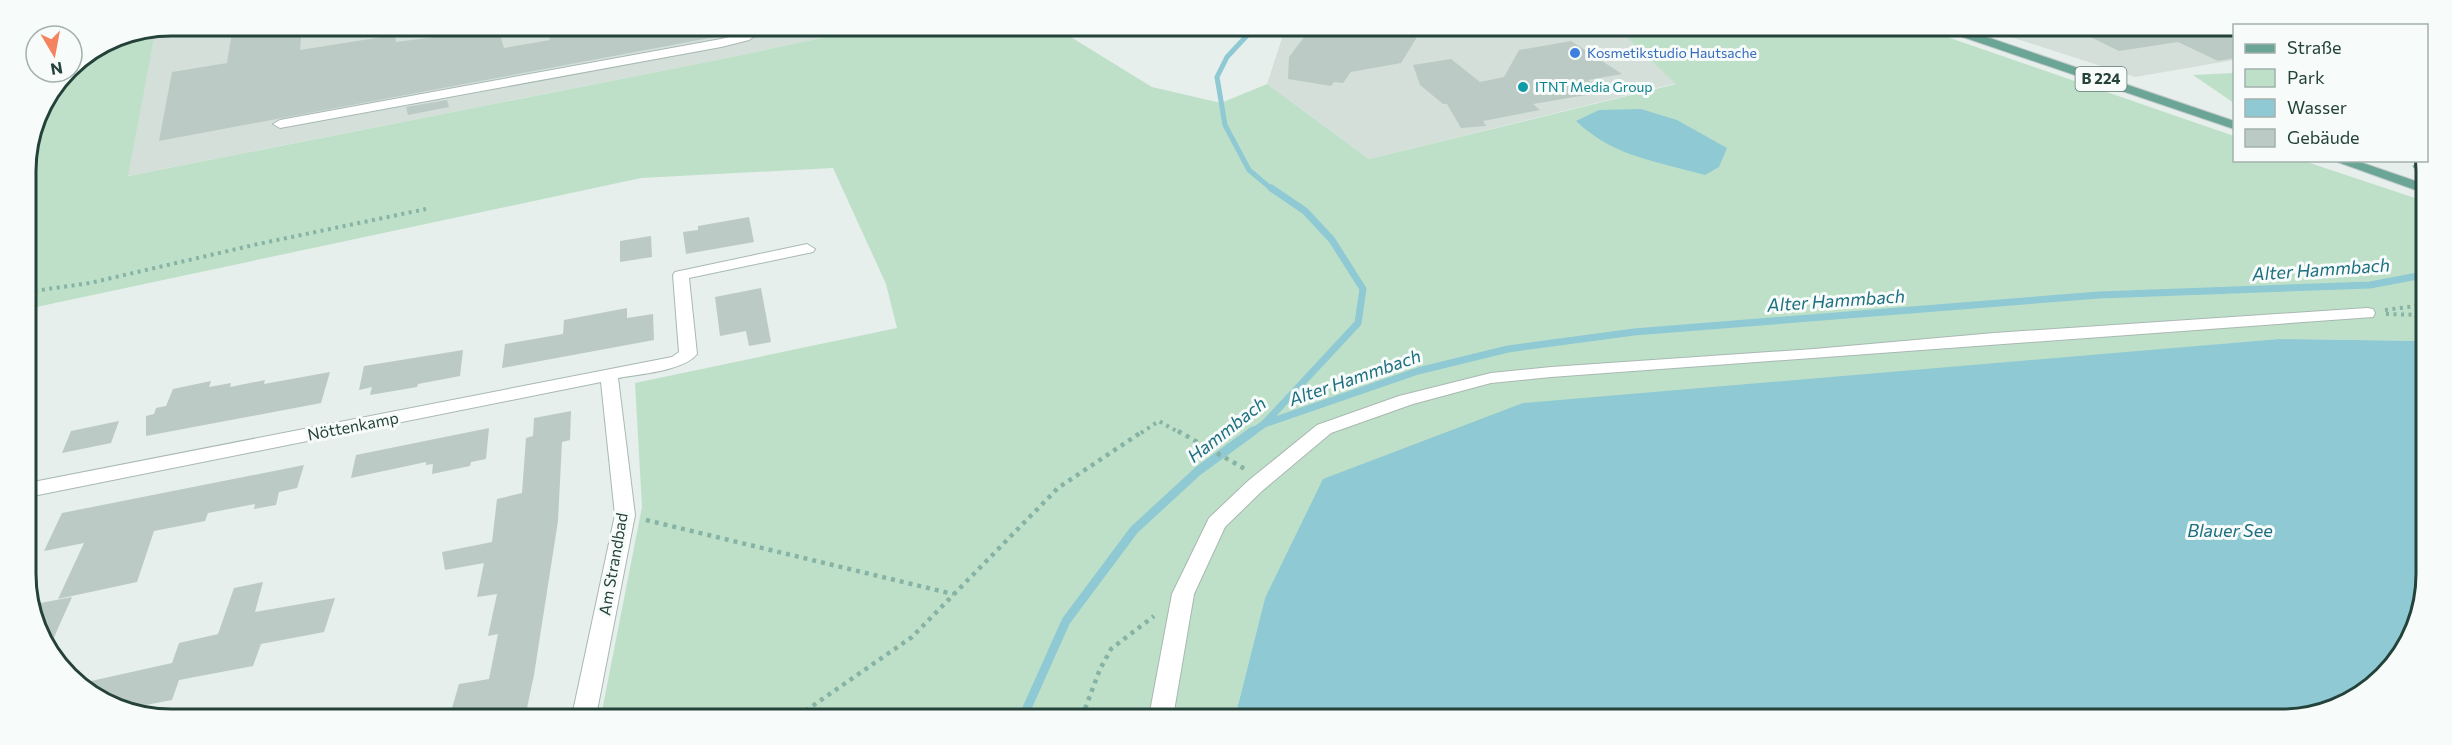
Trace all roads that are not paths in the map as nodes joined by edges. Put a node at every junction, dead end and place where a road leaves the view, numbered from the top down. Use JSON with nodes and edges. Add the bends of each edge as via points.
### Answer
{"nodes":[{"id":1,"x":747,"y":36,"type":"edge"},
{"id":2,"x":1974,"y":36,"type":"edge"},
{"id":3,"x":1984,"y":36,"type":"edge"},
{"id":4,"x":1980,"y":38,"type":"junction"},
{"id":5,"x":280,"y":124,"type":"dead end"},
{"id":6,"x":2233,"y":124,"type":"edge"},
{"id":7,"x":2345,"y":162,"type":"edge"},
{"id":8,"x":2416,"y":186,"type":"edge"},
{"id":9,"x":807,"y":249,"type":"dead end"},
{"id":10,"x":2367,"y":313,"type":"road end"},
{"id":11,"x":609,"y":375,"type":"junction"},
{"id":12,"x":36,"y":488,"type":"edge"},
{"id":13,"x":585,"y":709,"type":"edge"},
{"id":14,"x":1162,"y":709,"type":"edge"}],
"edges":[{"from":1,"to":5,"type":"street","via":[[686,51]]},
{"from":2,"to":4,"type":"main road","number":"B 224"},
{"from":3,"to":4,"type":"street"},
{"from":4,"to":6,"type":"main road","number":"B 224"},
{"from":7,"to":8,"type":"main road"},
{"from":9,"to":11,"type":"street","name":"Nöttenkamp","via":[[681,275],[688,354],[678,361]]},
{"from":10,"to":14,"type":"street","via":[[1551,372],[1491,378],[1406,400],[1324,429],[1216,523],[1183,594]]},
{"from":11,"to":12,"type":"street","name":"Nöttenkamp"},
{"from":11,"to":13,"type":"street","name":"Am Strandbad","via":[[625,515]]}]}
